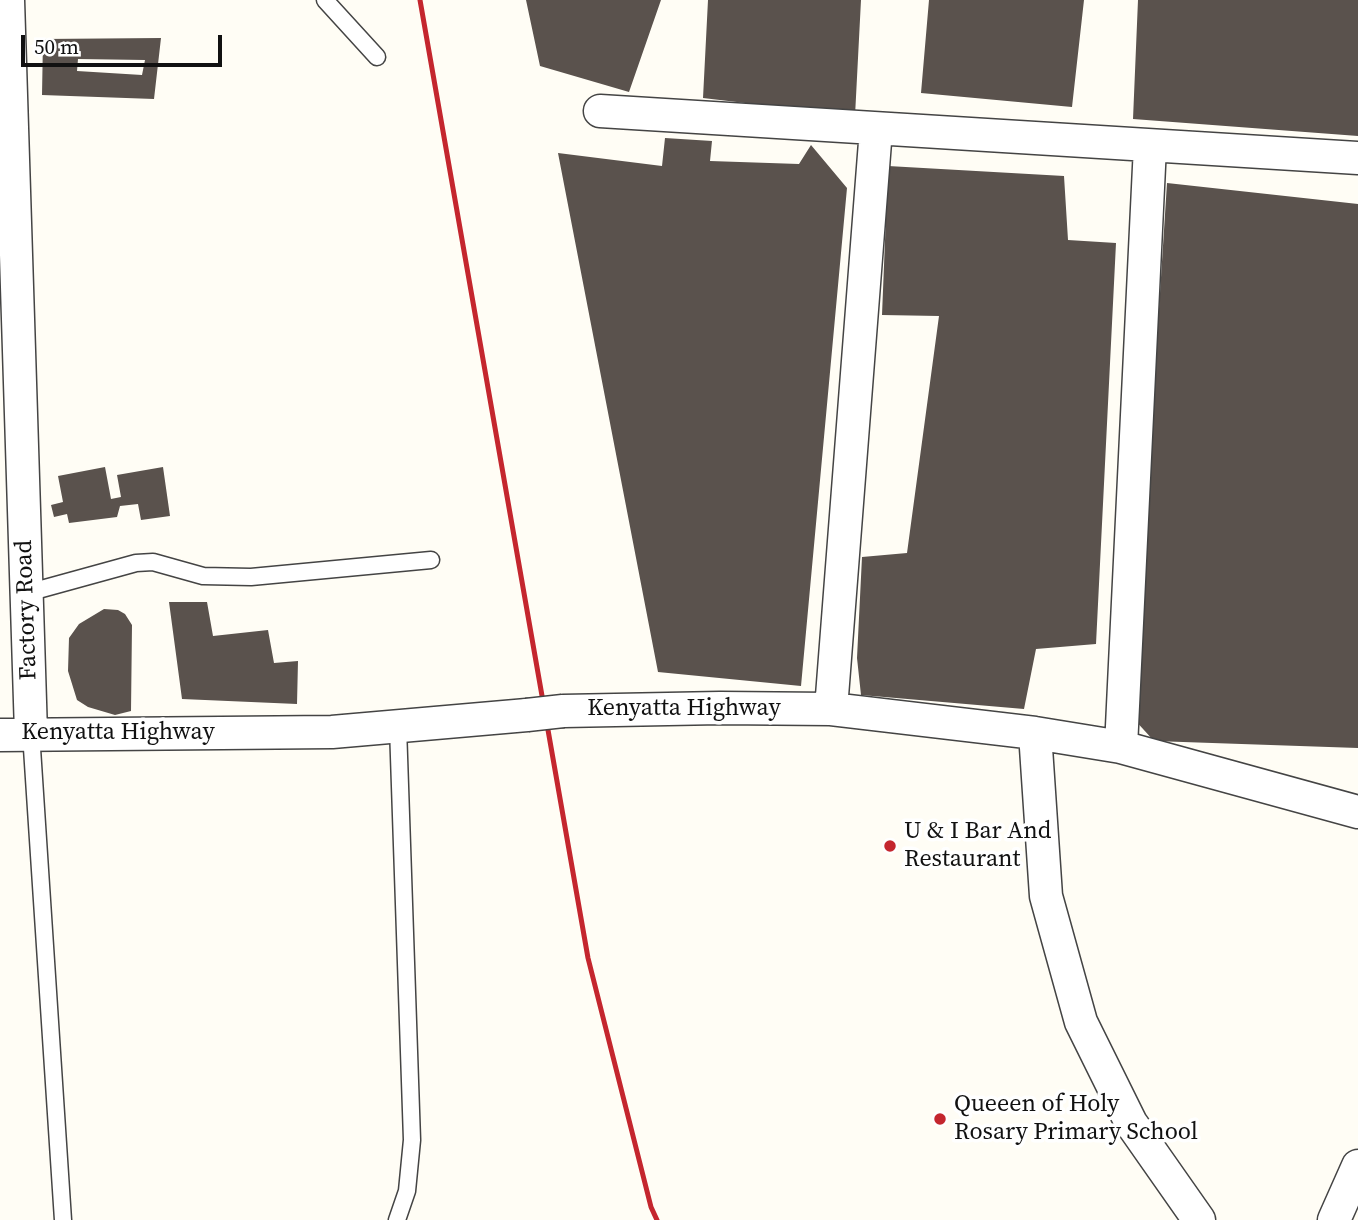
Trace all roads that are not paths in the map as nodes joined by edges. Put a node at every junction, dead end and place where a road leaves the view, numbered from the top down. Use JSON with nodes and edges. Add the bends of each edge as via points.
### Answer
{"nodes":[{"id":1,"x":8,"y":0,"type":"edge"},
{"id":2,"x":325,"y":0,"type":"edge"},
{"id":3,"x":377,"y":57,"type":"dead end"},
{"id":4,"x":600,"y":111,"type":"dead end"},
{"id":5,"x":876,"y":129,"type":"junction"},
{"id":6,"x":1150,"y":146,"type":"junction"},
{"id":7,"x":1358,"y":158,"type":"edge"},
{"id":8,"x":431,"y":560,"type":"dead end"},
{"id":9,"x":27,"y":593,"type":"junction"},
{"id":10,"x":831,"y":709,"type":"junction"},
{"id":11,"x":398,"y":727,"type":"junction"},
{"id":12,"x":31,"y":733,"type":"junction"},
{"id":13,"x":1035,"y":733,"type":"junction"},
{"id":14,"x":0,"y":735,"type":"edge"},
{"id":15,"x":1121,"y":747,"type":"junction"},
{"id":16,"x":1358,"y":812,"type":"edge"},
{"id":17,"x":1358,"y":1166,"type":"edge"},
{"id":18,"x":63,"y":1220,"type":"edge"},
{"id":19,"x":397,"y":1220,"type":"edge"},
{"id":20,"x":1199,"y":1220,"type":"edge"},
{"id":21,"x":1334,"y":1220,"type":"edge"}],
"edges":[{"from":1,"to":9,"type":"street","name":"Factory Road"},
{"from":2,"to":3,"type":"lane"},
{"from":4,"to":5,"type":"street"},
{"from":5,"to":6,"type":"street"},
{"from":5,"to":10,"type":"street"},
{"from":6,"to":7,"type":"street"},
{"from":6,"to":15,"type":"street"},
{"from":8,"to":9,"type":"lane","via":[[251,577],[203,576],[153,562]]},
{"from":9,"to":12,"type":"street","name":"Factory Road"},
{"from":10,"to":11,"type":"street","name":"Kenyatta Highway","bridge":true,"via":[[563,711]]},
{"from":10,"to":13,"type":"street","name":"Kenyatta Highway"},
{"from":11,"to":12,"type":"street","name":"Kenyatta Highway","via":[[332,732]]},
{"from":11,"to":19,"type":"lane","via":[[412,1140],[407,1191]]},
{"from":12,"to":14,"type":"street","name":"Kenyatta Highway"},
{"from":12,"to":18,"type":"lane","name":"Factory Road"},
{"from":13,"to":15,"type":"street","name":"Kenyatta Highway"},
{"from":13,"to":20,"type":"street","via":[[1046,896],[1081,1022],[1130,1123]]},
{"from":15,"to":16,"type":"street","name":"Kenyatta Highway"},
{"from":17,"to":21,"type":"street"}]}
